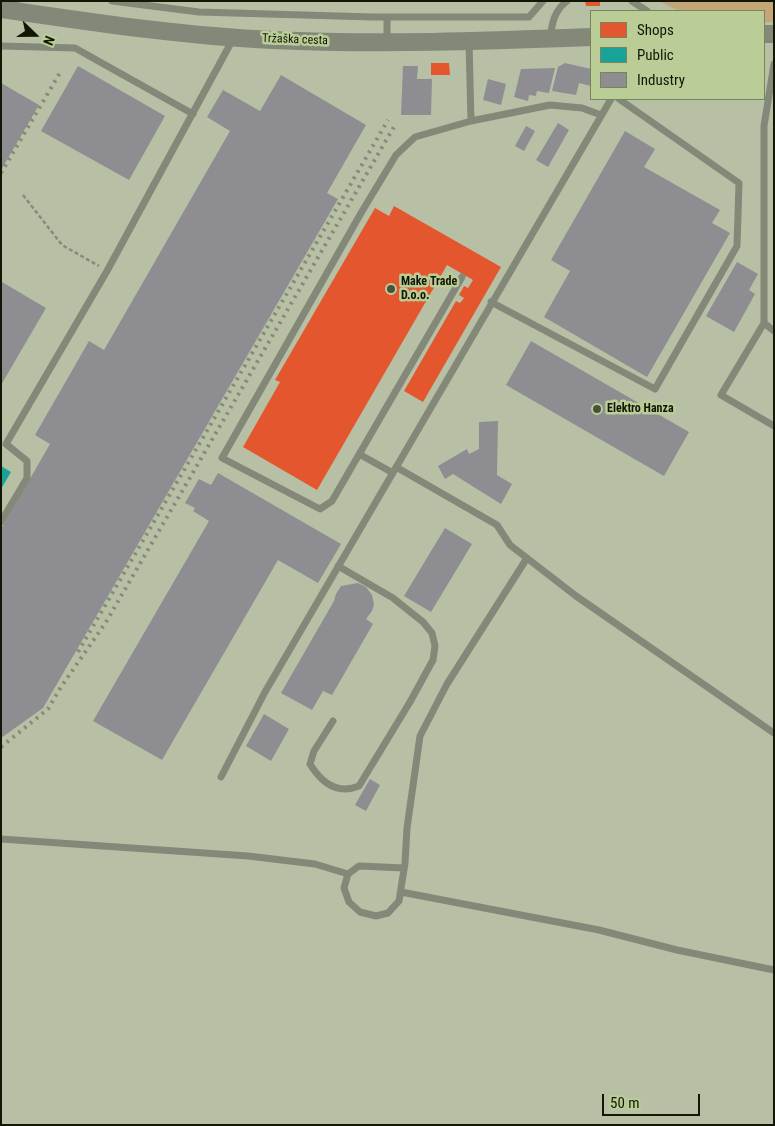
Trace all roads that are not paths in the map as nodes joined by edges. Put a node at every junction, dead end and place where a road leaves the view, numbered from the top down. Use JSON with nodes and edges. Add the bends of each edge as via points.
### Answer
{"nodes":[{"id":1,"x":112,"y":1,"type":"edge"},
{"id":2,"x":543,"y":1,"type":"edge"},
{"id":3,"x":567,"y":1,"type":"edge"},
{"id":4,"x":632,"y":1,"type":"edge"},
{"id":5,"x":1,"y":9,"type":"edge"},
{"id":6,"x":646,"y":10,"type":"edge"},
{"id":7,"x":387,"y":17,"type":"junction"},
{"id":8,"x":234,"y":37,"type":"junction"},
{"id":9,"x":590,"y":37,"type":"edge"},
{"id":10,"x":551,"y":39,"type":"junction"},
{"id":11,"x":469,"y":41,"type":"junction"},
{"id":12,"x":387,"y":42,"type":"junction"},
{"id":13,"x":1,"y":46,"type":"edge"},
{"id":14,"x":774,"y":64,"type":"edge"},
{"id":15,"x":610,"y":100,"type":"edge"},
{"id":16,"x":620,"y":100,"type":"edge"},
{"id":17,"x":768,"y":100,"type":"junction"},
{"id":18,"x":774,"y":107,"type":"edge"},
{"id":19,"x":193,"y":114,"type":"junction"},
{"id":20,"x":601,"y":115,"type":"junction"},
{"id":21,"x":471,"y":121,"type":"junction"},
{"id":22,"x":462,"y":277,"type":"dead end"},
{"id":23,"x":491,"y":302,"type":"junction"},
{"id":24,"x":764,"y":323,"type":"junction"},
{"id":25,"x":774,"y":331,"type":"edge"},
{"id":26,"x":774,"y":426,"type":"edge"},
{"id":27,"x":3,"y":442,"type":"edge"},
{"id":28,"x":360,"y":454,"type":"junction"},
{"id":29,"x":394,"y":470,"type":"junction"},
{"id":30,"x":1,"y":522,"type":"edge"},
{"id":31,"x":527,"y":558,"type":"junction"},
{"id":32,"x":338,"y":566,"type":"junction"},
{"id":33,"x":333,"y":721,"type":"dead end"},
{"id":34,"x":774,"y":733,"type":"edge"},
{"id":35,"x":221,"y":777,"type":"dead end"},
{"id":36,"x":1,"y":839,"type":"edge"},
{"id":37,"x":404,"y":868,"type":"junction"},
{"id":38,"x":348,"y":874,"type":"junction"},
{"id":39,"x":401,"y":892,"type":"junction"},
{"id":40,"x":774,"y":970,"type":"edge"}],
"edges":[{"from":1,"to":7,"type":"lane","via":[[199,12]]},
{"from":2,"to":7,"type":"lane","via":[[529,17]]},
{"from":3,"to":10,"type":"lane","via":[[552,23]]},
{"from":4,"to":6,"type":"lane"},
{"from":5,"to":8,"type":"street","name":"Tržaška cesta","via":[[107,25]]},
{"from":7,"to":12,"type":"lane"},
{"from":8,"to":12,"type":"street","name":"Tržaška cesta"},
{"from":8,"to":19,"type":"lane"},
{"from":9,"to":10,"type":"street","name":"Tržaška cesta"},
{"from":10,"to":11,"type":"street","name":"Tržaška cesta"},
{"from":11,"to":12,"type":"street","name":"Tržaška cesta"},
{"from":11,"to":21,"type":"lane"},
{"from":13,"to":19,"type":"lane","via":[[75,48]]},
{"from":14,"to":17,"type":"lane"},
{"from":15,"to":20,"type":"lane"},
{"from":16,"to":23,"type":"lane","via":[[739,183],[737,246],[655,389]]},
{"from":17,"to":18,"type":"lane"},
{"from":17,"to":24,"type":"lane","via":[[764,126]]},
{"from":19,"to":27,"type":"lane","via":[[107,271]]},
{"from":20,"to":21,"type":"lane","via":[[582,108],[550,105]]},
{"from":20,"to":23,"type":"lane"},
{"from":21,"to":28,"type":"lane","via":[[415,137],[396,155],[222,458],[320,508],[332,501]]},
{"from":22,"to":28,"type":"lane"},
{"from":23,"to":29,"type":"lane"},
{"from":24,"to":25,"type":"lane"},
{"from":24,"to":26,"type":"lane","via":[[721,395]]},
{"from":27,"to":30,"type":"lane","via":[[27,462],[27,478]]},
{"from":28,"to":29,"type":"lane"},
{"from":29,"to":31,"type":"lane","via":[[497,525],[510,545]]},
{"from":29,"to":32,"type":"lane"},
{"from":31,"to":34,"type":"lane","via":[[576,596]]},
{"from":31,"to":37,"type":"lane","via":[[447,684],[420,736]]},
{"from":32,"to":33,"type":"lane","via":[[393,598],[423,622],[432,633],[435,646],[433,660],[410,702],[359,786],[348,791],[334,787],[318,776],[310,764],[314,751]]},
{"from":32,"to":35,"type":"lane","via":[[264,692]]},
{"from":36,"to":38,"type":"lane","via":[[248,856],[315,864]]},
{"from":37,"to":38,"type":"lane","via":[[358,866]]},
{"from":37,"to":39,"type":"lane"},
{"from":38,"to":39,"type":"lane","via":[[344,888],[349,902],[360,912],[376,916],[388,913],[399,901]]},
{"from":39,"to":40,"type":"lane","via":[[599,930]]}]}
